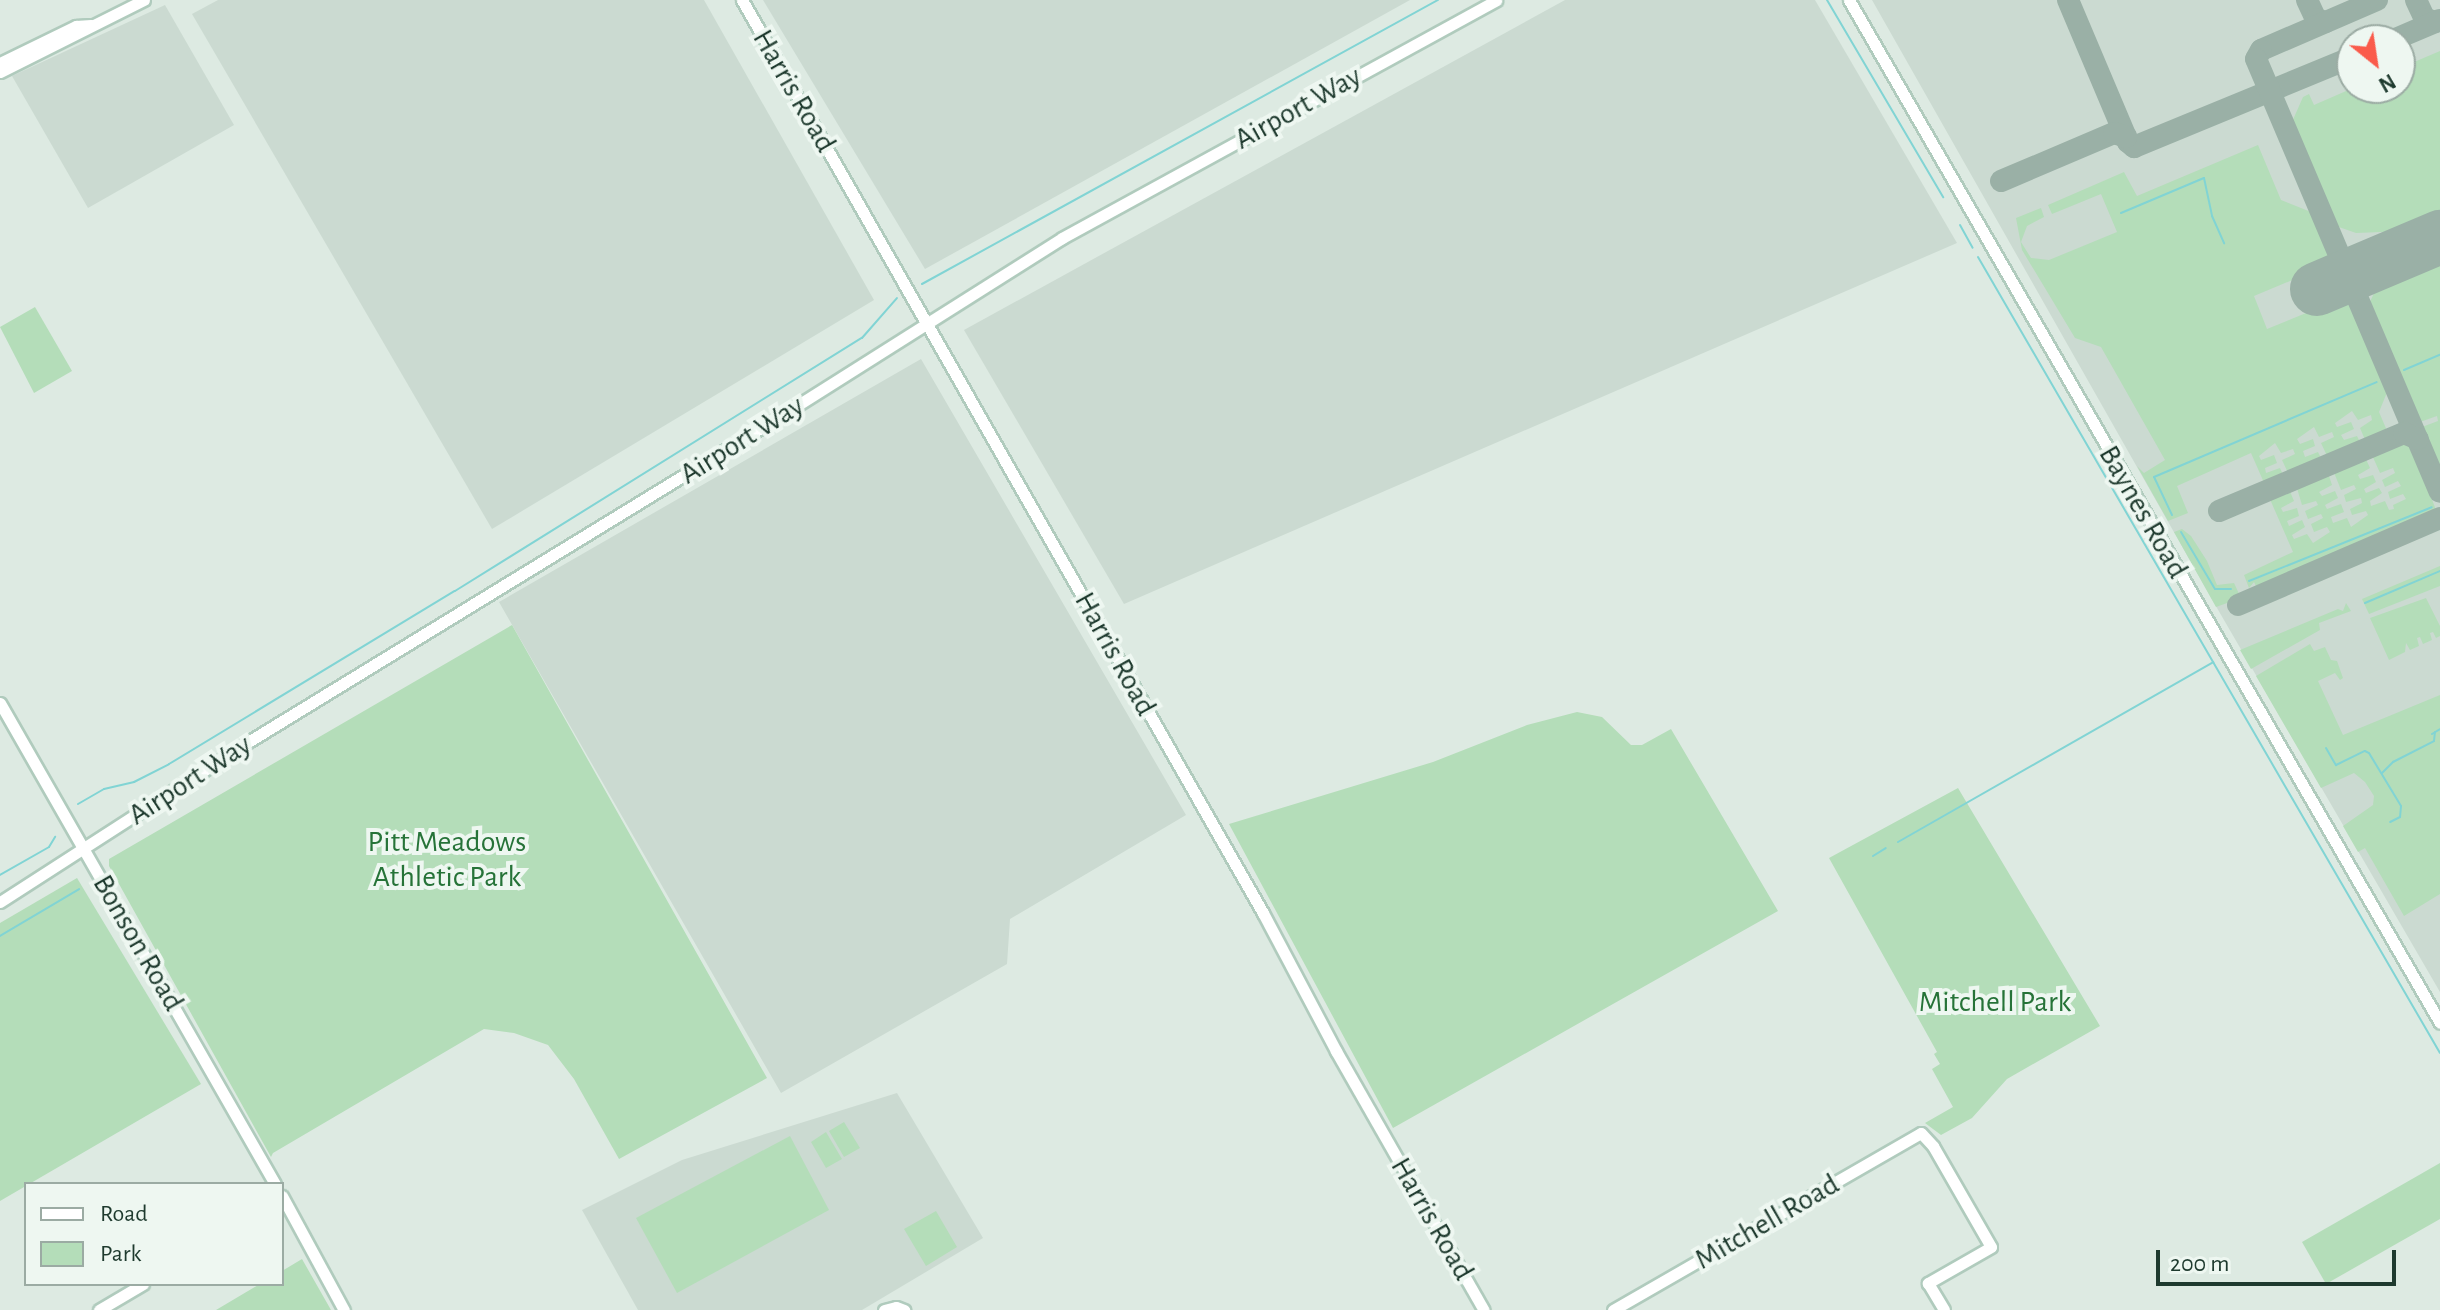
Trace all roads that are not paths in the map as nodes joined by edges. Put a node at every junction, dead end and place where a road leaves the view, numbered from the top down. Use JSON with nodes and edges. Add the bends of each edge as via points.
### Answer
{"nodes":[{"id":1,"x":144,"y":0,"type":"edge"},
{"id":2,"x":742,"y":0,"type":"edge"},
{"id":3,"x":1496,"y":0,"type":"edge"},
{"id":4,"x":1849,"y":0,"type":"edge"},
{"id":5,"x":91,"y":25,"type":"junction"},
{"id":6,"x":0,"y":63,"type":"edge"},
{"id":7,"x":0,"y":72,"type":"edge"},
{"id":8,"x":928,"y":324,"type":"junction"},
{"id":9,"x":0,"y":703,"type":"edge"},
{"id":10,"x":84,"y":848,"type":"junction"},
{"id":11,"x":0,"y":902,"type":"edge"},
{"id":12,"x":2440,"y":1023,"type":"edge"},
{"id":13,"x":274,"y":1182,"type":"edge"},
{"id":14,"x":284,"y":1202,"type":"edge"},
{"id":15,"x":140,"y":1286,"type":"edge"},
{"id":16,"x":99,"y":1310,"type":"edge"},
{"id":17,"x":344,"y":1310,"type":"edge"},
{"id":18,"x":1484,"y":1310,"type":"edge"},
{"id":19,"x":1613,"y":1310,"type":"edge"},
{"id":20,"x":1944,"y":1310,"type":"edge"}],
"edges":[{"from":1,"to":5,"type":"street"},
{"from":2,"to":8,"type":"street","name":"Harris Road"},
{"from":3,"to":8,"type":"street","name":"Airport Way","via":[[1062,238]]},
{"from":4,"to":12,"type":"street","name":"Baynes Road"},
{"from":5,"to":6,"type":"street","via":[[76,26]]},
{"from":5,"to":7,"type":"street","via":[[81,35]]},
{"from":8,"to":10,"type":"street","name":"Airport Way"},
{"from":8,"to":18,"type":"street","name":"Harris Road"},
{"from":9,"to":10,"type":"street","name":"Bonson Road"},
{"from":10,"to":11,"type":"street","name":"Airport Way"},
{"from":10,"to":13,"type":"street","name":"Bonson Road"},
{"from":14,"to":17,"type":"street"},
{"from":15,"to":16,"type":"street"},
{"from":19,"to":20,"type":"street","name":"Mitchell Road","via":[[1921,1133],[1991,1247],[1928,1283]]}]}
